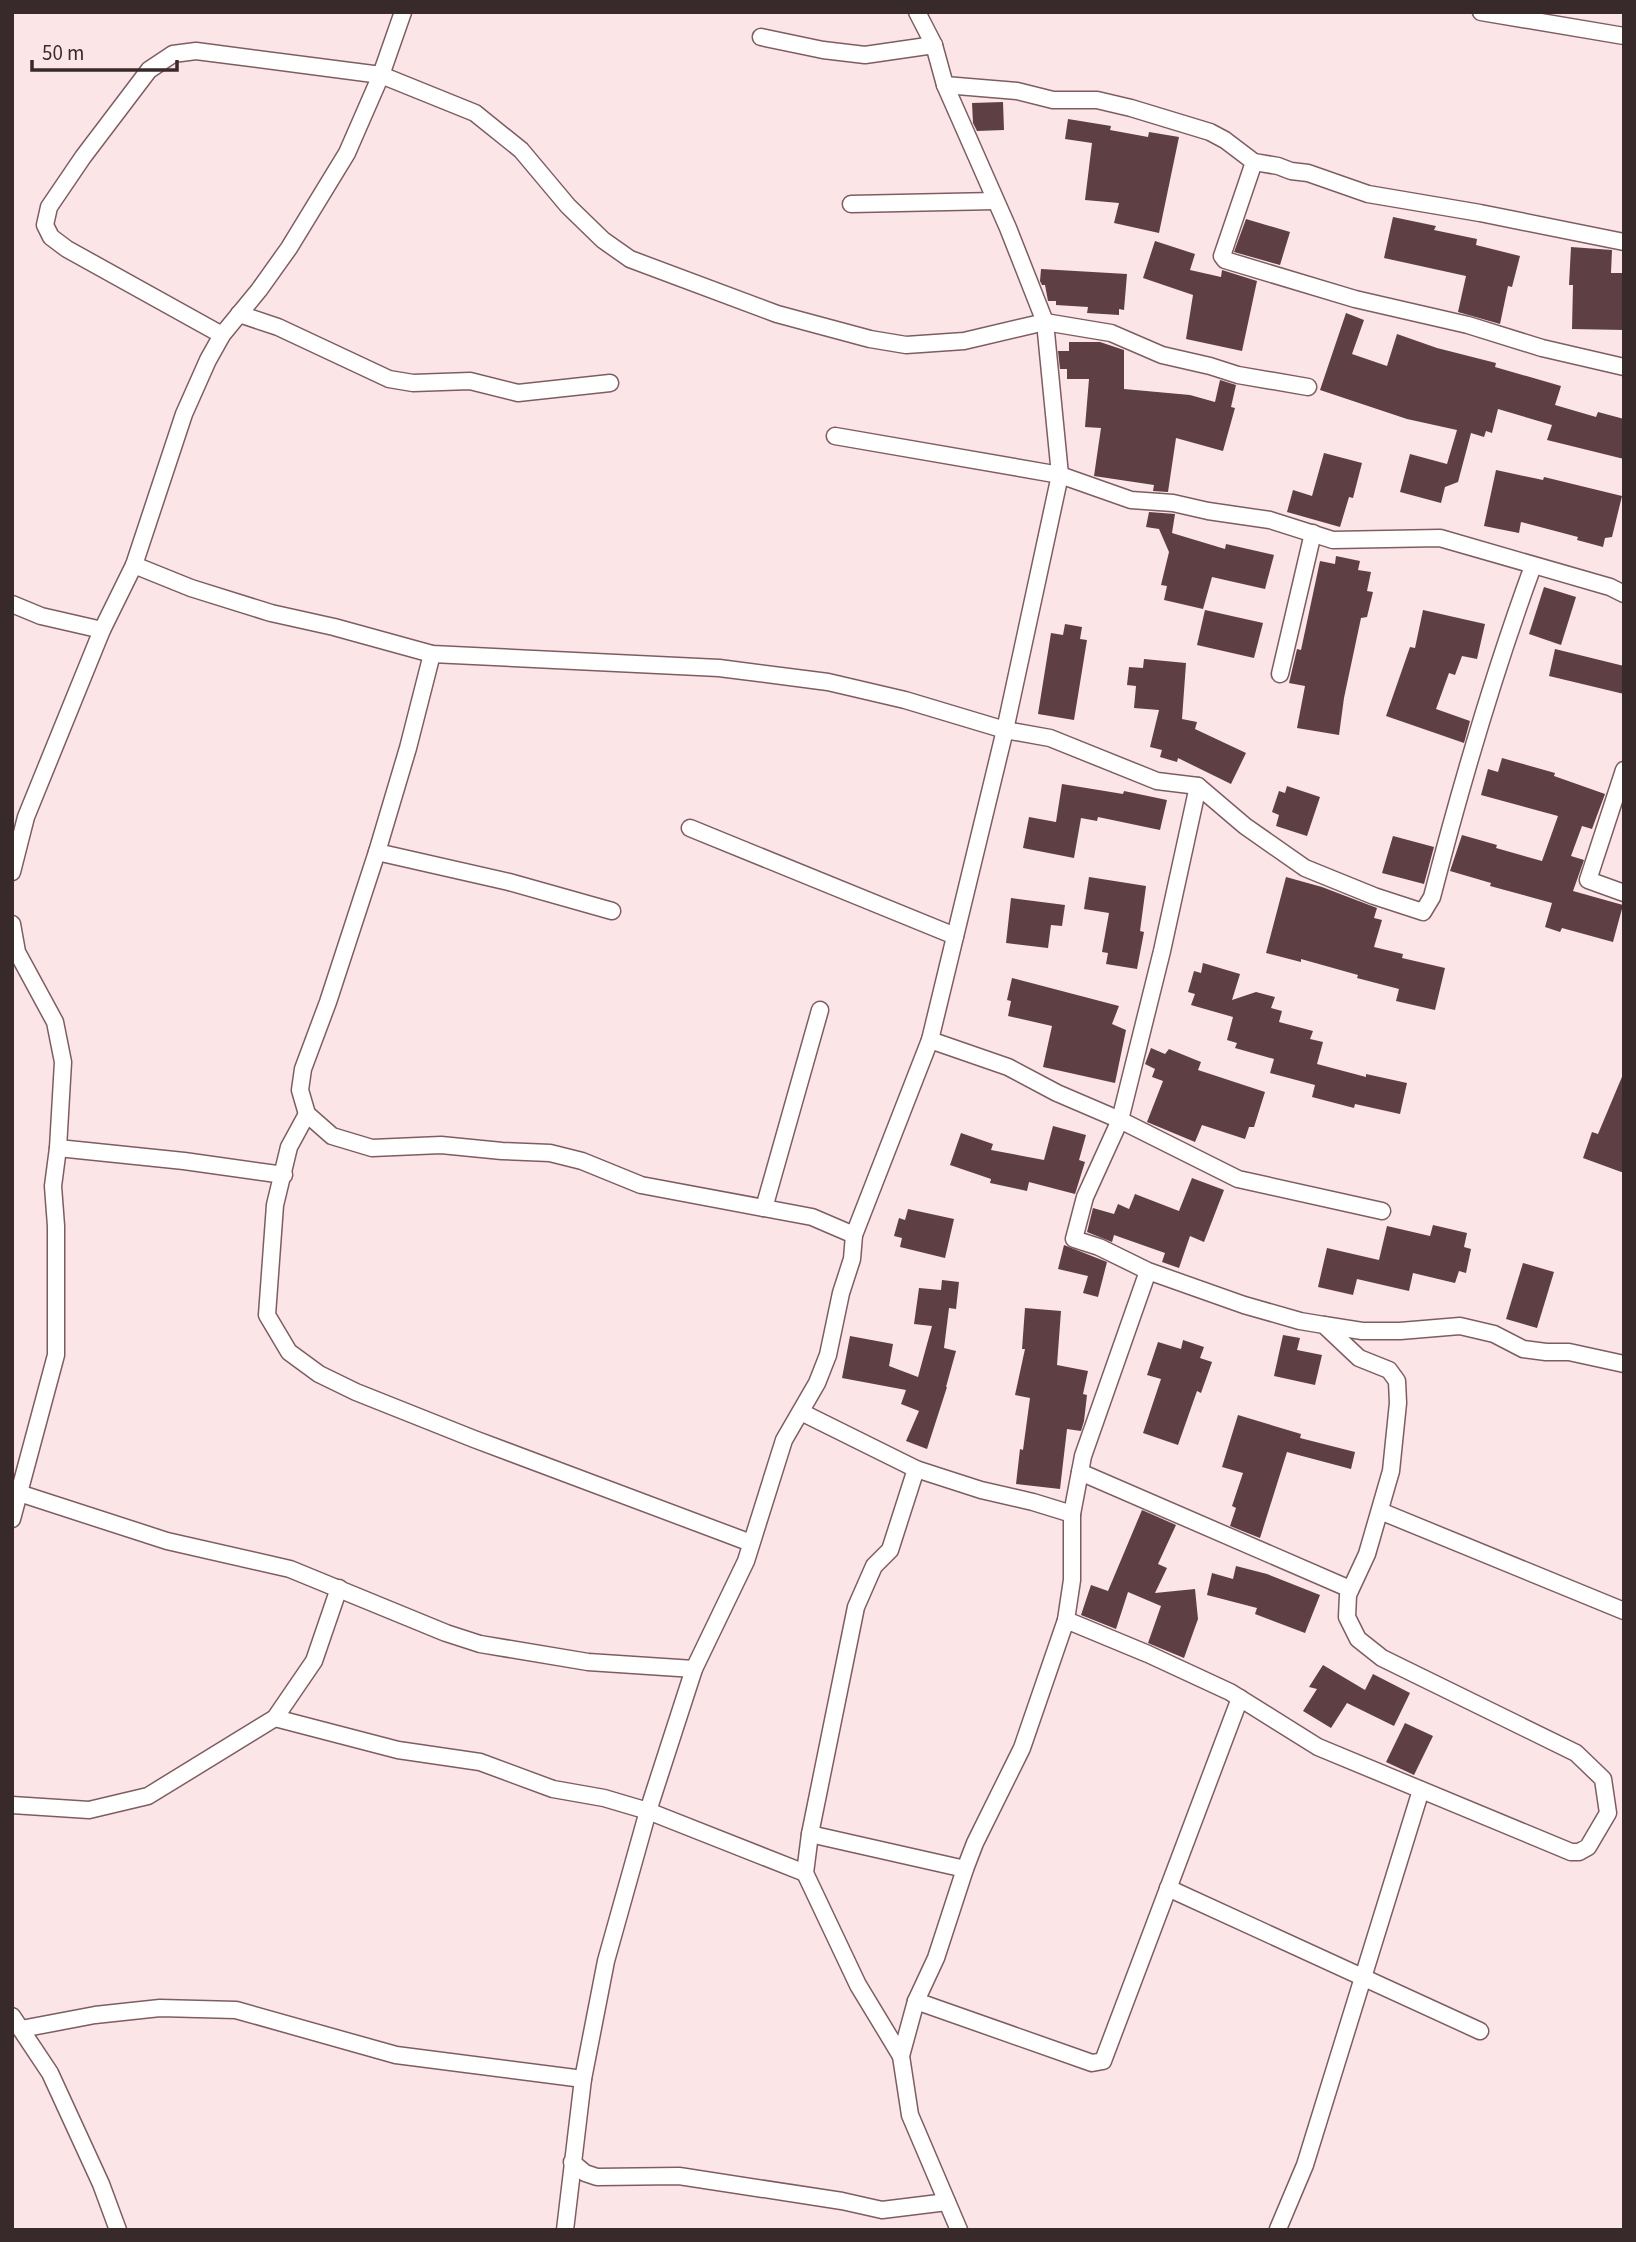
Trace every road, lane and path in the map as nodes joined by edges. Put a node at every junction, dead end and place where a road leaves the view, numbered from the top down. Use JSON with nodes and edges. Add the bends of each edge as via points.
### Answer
{"nodes":[{"id":1,"x":403,"y":12,"type":"edge"},
{"id":2,"x":917,"y":12,"type":"edge"},
{"id":3,"x":1481,"y":12,"type":"edge"},
{"id":4,"x":1624,"y":36,"type":"edge"},
{"id":5,"x":761,"y":37,"type":"dead end"},
{"id":6,"x":934,"y":45,"type":"junction"},
{"id":7,"x":381,"y":75,"type":"junction"},
{"id":8,"x":944,"y":85,"type":"junction"},
{"id":9,"x":1254,"y":162,"type":"junction"},
{"id":10,"x":995,"y":201,"type":"junction"},
{"id":11,"x":851,"y":204,"type":"dead end"},
{"id":12,"x":1624,"y":242,"type":"edge"},
{"id":13,"x":239,"y":314,"type":"junction"},
{"id":14,"x":1045,"y":322,"type":"junction"},
{"id":15,"x":222,"y":335,"type":"junction"},
{"id":16,"x":1624,"y":368,"type":"edge"},
{"id":17,"x":610,"y":383,"type":"dead end"},
{"id":18,"x":1308,"y":387,"type":"dead end"},
{"id":19,"x":835,"y":436,"type":"dead end"},
{"id":20,"x":1060,"y":475,"type":"junction"},
{"id":21,"x":1313,"y":533,"type":"junction"},
{"id":22,"x":134,"y":565,"type":"junction"},
{"id":23,"x":1533,"y":566,"type":"junction"},
{"id":24,"x":1624,"y":594,"type":"edge"},
{"id":25,"x":12,"y":604,"type":"edge"},
{"id":26,"x":102,"y":630,"type":"junction"},
{"id":27,"x":432,"y":654,"type":"junction"},
{"id":28,"x":1280,"y":674,"type":"dead end"},
{"id":29,"x":1005,"y":730,"type":"junction"},
{"id":30,"x":1624,"y":770,"type":"edge"},
{"id":31,"x":1199,"y":786,"type":"junction"},
{"id":32,"x":690,"y":828,"type":"dead end"},
{"id":33,"x":377,"y":852,"type":"junction"},
{"id":34,"x":12,"y":872,"type":"edge"},
{"id":35,"x":1624,"y":893,"type":"edge"},
{"id":36,"x":612,"y":911,"type":"dead end"},
{"id":37,"x":12,"y":924,"type":"edge"},
{"id":38,"x":955,"y":936,"type":"junction"},
{"id":39,"x":820,"y":1010,"type":"dead end"},
{"id":40,"x":930,"y":1040,"type":"junction"},
{"id":41,"x":307,"y":1114,"type":"junction"},
{"id":42,"x":1121,"y":1120,"type":"junction"},
{"id":43,"x":58,"y":1149,"type":"junction"},
{"id":44,"x":284,"y":1175,"type":"junction"},
{"id":45,"x":764,"y":1208,"type":"junction"},
{"id":46,"x":1382,"y":1211,"type":"dead end"},
{"id":47,"x":854,"y":1235,"type":"junction"},
{"id":48,"x":1148,"y":1271,"type":"junction"},
{"id":49,"x":1324,"y":1325,"type":"junction"},
{"id":50,"x":1624,"y":1364,"type":"edge"},
{"id":51,"x":801,"y":1412,"type":"junction"},
{"id":52,"x":916,"y":1469,"type":"junction"},
{"id":53,"x":1080,"y":1472,"type":"junction"},
{"id":54,"x":19,"y":1493,"type":"junction"},
{"id":55,"x":1380,"y":1511,"type":"junction"},
{"id":56,"x":1072,"y":1514,"type":"junction"},
{"id":57,"x":12,"y":1519,"type":"edge"},
{"id":58,"x":751,"y":1543,"type":"junction"},
{"id":59,"x":339,"y":1588,"type":"junction"},
{"id":60,"x":1350,"y":1589,"type":"junction"},
{"id":61,"x":1624,"y":1611,"type":"edge"},
{"id":62,"x":1066,"y":1620,"type":"junction"},
{"id":63,"x":694,"y":1669,"type":"junction"},
{"id":64,"x":1240,"y":1699,"type":"junction"},
{"id":65,"x":275,"y":1718,"type":"junction"},
{"id":66,"x":1422,"y":1790,"type":"junction"},
{"id":67,"x":12,"y":1805,"type":"edge"},
{"id":68,"x":648,"y":1811,"type":"junction"},
{"id":69,"x":810,"y":1834,"type":"junction"},
{"id":70,"x":965,"y":1869,"type":"junction"},
{"id":71,"x":805,"y":1873,"type":"junction"},
{"id":72,"x":1168,"y":1888,"type":"junction"},
{"id":73,"x":1364,"y":1977,"type":"junction"},
{"id":74,"x":916,"y":2001,"type":"junction"},
{"id":75,"x":16,"y":2022,"type":"edge"},
{"id":76,"x":1480,"y":2031,"type":"dead end"},
{"id":77,"x":901,"y":2056,"type":"junction"},
{"id":78,"x":583,"y":2080,"type":"junction"},
{"id":79,"x":572,"y":2162,"type":"junction"},
{"id":80,"x":947,"y":2202,"type":"junction"},
{"id":81,"x":1278,"y":2229,"type":"edge"},
{"id":82,"x":118,"y":2230,"type":"edge"},
{"id":83,"x":565,"y":2230,"type":"edge"},
{"id":84,"x":959,"y":2230,"type":"edge"}],
"edges":[{"from":1,"to":7,"type":"street"},
{"from":2,"to":6,"type":"street"},
{"from":3,"to":4,"type":"street"},
{"from":5,"to":6,"type":"street","via":[[866,55]]},
{"from":6,"to":8,"type":"street"},
{"from":7,"to":13,"type":"street","via":[[347,152],[289,248]]},
{"from":7,"to":14,"type":"street","via":[[475,113],[521,150],[603,240],[630,258],[764,309],[906,345],[964,341]]},
{"from":7,"to":15,"type":"street","via":[[196,51],[173,54],[149,70],[50,207],[45,225],[51,237],[67,249]]},
{"from":8,"to":9,"type":"street","via":[[1131,107],[1210,132]]},
{"from":8,"to":10,"type":"street"},
{"from":9,"to":12,"type":"street","via":[[1308,173],[1385,198]]},
{"from":9,"to":16,"type":"street","via":[[1225,260],[1355,299]]},
{"from":10,"to":11,"type":"street"},
{"from":10,"to":14,"type":"street"},
{"from":13,"to":15,"type":"street"},
{"from":13,"to":17,"type":"street","via":[[278,327],[389,379],[470,381],[518,393]]},
{"from":14,"to":18,"type":"street","via":[[1111,333],[1162,355],[1238,376]]},
{"from":14,"to":20,"type":"street"},
{"from":15,"to":22,"type":"street","via":[[184,414]]},
{"from":19,"to":20,"type":"street"},
{"from":20,"to":21,"type":"street","via":[[1131,500],[1240,514]]},
{"from":20,"to":29,"type":"street"},
{"from":21,"to":23,"type":"street","via":[[1332,540],[1440,538]]},
{"from":21,"to":28,"type":"street"},
{"from":22,"to":26,"type":"street"},
{"from":22,"to":27,"type":"street","via":[[271,613]]},
{"from":23,"to":24,"type":"street"},
{"from":23,"to":31,"type":"street","via":[[1468,758],[1432,897],[1423,912],[1305,868]]},
{"from":25,"to":26,"type":"street"},
{"from":26,"to":34,"type":"street","via":[[26,817]]},
{"from":27,"to":29,"type":"street","via":[[719,668],[828,682]]},
{"from":27,"to":33,"type":"street"},
{"from":29,"to":31,"type":"street","via":[[1050,738],[1157,781]]},
{"from":29,"to":38,"type":"street"},
{"from":30,"to":35,"type":"street","via":[[1588,880]]},
{"from":31,"to":42,"type":"street"},
{"from":32,"to":38,"type":"street"},
{"from":33,"to":36,"type":"street"},
{"from":33,"to":41,"type":"street","via":[[303,1069],[300,1090]]},
{"from":37,"to":43,"type":"street","via":[[17,952],[55,1022],[63,1062]]},
{"from":38,"to":40,"type":"street"},
{"from":39,"to":45,"type":"street"},
{"from":40,"to":42,"type":"street","via":[[1008,1066]]},
{"from":40,"to":47,"type":"street"},
{"from":41,"to":44,"type":"street","via":[[289,1147]]},
{"from":41,"to":45,"type":"street","via":[[332,1136],[372,1149],[441,1145],[550,1153],[641,1185]]},
{"from":42,"to":46,"type":"street","via":[[1238,1179]]},
{"from":42,"to":48,"type":"street","via":[[1085,1197],[1074,1239]]},
{"from":43,"to":44,"type":"street"},
{"from":43,"to":54,"type":"street","via":[[53,1186],[56,1355]]},
{"from":44,"to":58,"type":"street","via":[[275,1205],[267,1315],[289,1352],[304,1365],[356,1392]]},
{"from":45,"to":47,"type":"street","via":[[812,1217]]},
{"from":47,"to":51,"type":"street","via":[[828,1355]]},
{"from":48,"to":49,"type":"street","via":[[1244,1305]]},
{"from":48,"to":53,"type":"street"},
{"from":49,"to":50,"type":"street","via":[[1362,1331],[1460,1326],[1494,1334],[1524,1349],[1569,1352]]},
{"from":49,"to":55,"type":"street","via":[[1359,1358],[1390,1370],[1396,1381],[1391,1471]]},
{"from":51,"to":52,"type":"street"},
{"from":51,"to":58,"type":"street","via":[[784,1440]]},
{"from":52,"to":56,"type":"street"},
{"from":52,"to":69,"type":"street","via":[[890,1550],[874,1566],[856,1607]]},
{"from":53,"to":56,"type":"street"},
{"from":53,"to":60,"type":"street"},
{"from":54,"to":57,"type":"street"},
{"from":54,"to":59,"type":"street","via":[[167,1541],[290,1569]]},
{"from":55,"to":60,"type":"street"},
{"from":55,"to":61,"type":"street"},
{"from":56,"to":62,"type":"street","via":[[1072,1580]]},
{"from":58,"to":63,"type":"street"},
{"from":59,"to":63,"type":"street","via":[[480,1644],[589,1662]]},
{"from":59,"to":65,"type":"street","via":[[314,1661]]},
{"from":60,"to":66,"type":"street","via":[[1347,1617],[1358,1639],[1382,1658],[1576,1753],[1603,1779],[1608,1813],[1588,1847],[1570,1852]]},
{"from":62,"to":64,"type":"street"},
{"from":62,"to":70,"type":"street","via":[[1022,1748]]},
{"from":63,"to":68,"type":"street"},
{"from":64,"to":66,"type":"street","via":[[1318,1747]]},
{"from":64,"to":72,"type":"street"},
{"from":65,"to":67,"type":"street","via":[[148,1796],[89,1810]]},
{"from":65,"to":68,"type":"street","via":[[398,1750],[480,1762],[553,1789]]},
{"from":66,"to":73,"type":"street"},
{"from":68,"to":71,"type":"street"},
{"from":68,"to":78,"type":"street","via":[[606,1961]]},
{"from":69,"to":70,"type":"street"},
{"from":69,"to":71,"type":"street"},
{"from":70,"to":74,"type":"street","via":[[936,1958]]},
{"from":71,"to":77,"type":"street","via":[[858,1985]]},
{"from":72,"to":73,"type":"street"},
{"from":72,"to":74,"type":"street","via":[[1102,2061],[1092,2063]]},
{"from":73,"to":76,"type":"street"},
{"from":73,"to":81,"type":"street","via":[[1305,2165]]},
{"from":74,"to":77,"type":"street"},
{"from":75,"to":78,"type":"street","via":[[160,2008],[236,2010],[396,2055]]},
{"from":75,"to":82,"type":"street","via":[[50,2073]]},
{"from":77,"to":80,"type":"street","via":[[910,2115]]},
{"from":78,"to":79,"type":"street"},
{"from":79,"to":80,"type":"street","via":[[597,2178],[679,2176],[882,2210]]},
{"from":79,"to":83,"type":"street"},
{"from":80,"to":84,"type":"street"}]}
